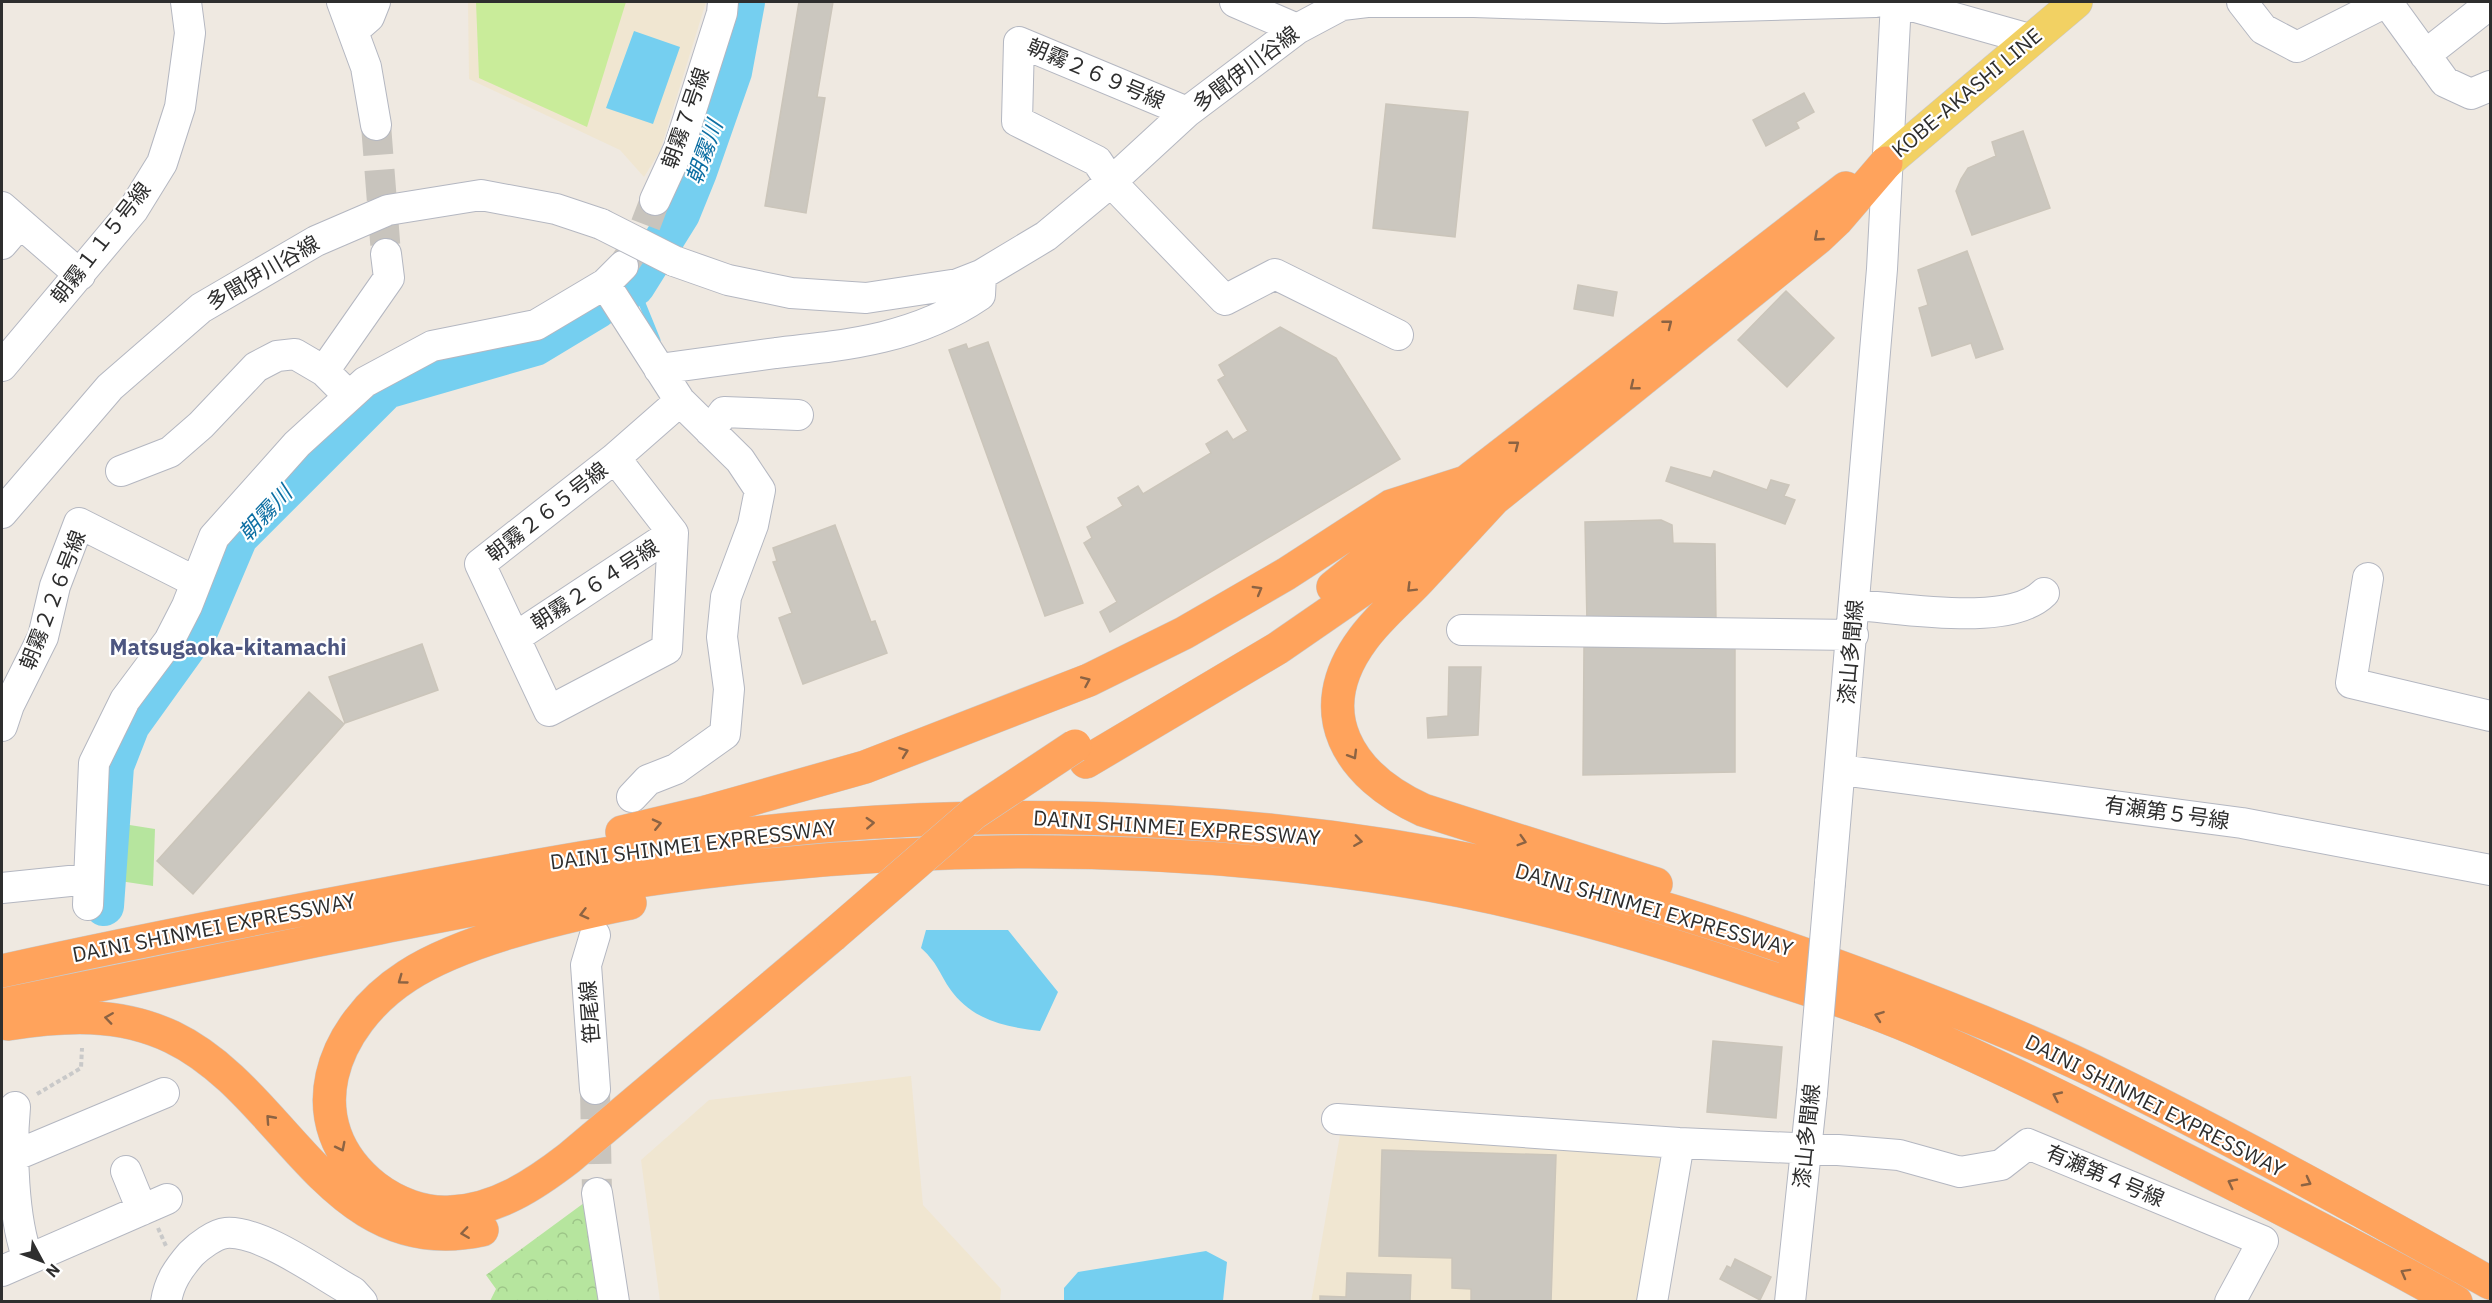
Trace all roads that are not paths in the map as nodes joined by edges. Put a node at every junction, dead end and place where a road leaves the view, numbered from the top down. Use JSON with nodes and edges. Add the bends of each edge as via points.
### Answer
{"nodes":[{"id":1,"x":186,"y":2,"type":"edge"},
{"id":2,"x":342,"y":2,"type":"edge"},
{"id":3,"x":375,"y":2,"type":"edge"},
{"id":4,"x":723,"y":2,"type":"edge"},
{"id":5,"x":1235,"y":2,"type":"edge"},
{"id":6,"x":1876,"y":2,"type":"edge"},
{"id":7,"x":1897,"y":2,"type":"edge"},
{"id":8,"x":2076,"y":2,"type":"edge"},
{"id":9,"x":2242,"y":2,"type":"edge"},
{"id":10,"x":2387,"y":2,"type":"edge"},
{"id":11,"x":1342,"y":3,"type":"edge"},
{"id":12,"x":2490,"y":4,"type":"edge"},
{"id":13,"x":1297,"y":29,"type":"junction"},
{"id":14,"x":353,"y":31,"type":"junction"},
{"id":15,"x":2029,"y":39,"type":"junction"},
{"id":16,"x":2425,"y":55,"type":"junction"},
{"id":17,"x":2481,"y":90,"type":"edge"},
{"id":18,"x":1187,"y":112,"type":"junction"},
{"id":19,"x":376,"y":125,"type":"tunnel mouth"},
{"id":20,"x":1886,"y":163,"type":"junction"},
{"id":21,"x":1111,"y":182,"type":"junction"},
{"id":22,"x":656,"y":200,"type":"tunnel mouth"},
{"id":23,"x":8,"y":225,"type":"edge"},
{"id":24,"x":386,"y":254,"type":"tunnel mouth"},
{"id":25,"x":80,"y":275,"type":"junction"},
{"id":26,"x":981,"y":275,"type":"junction"},
{"id":27,"x":1398,"y":335,"type":"dead end"},
{"id":28,"x":2,"y":366,"type":"edge"},
{"id":29,"x":659,"y":369,"type":"junction"},
{"id":30,"x":324,"y":371,"type":"junction"},
{"id":31,"x":349,"y":396,"type":"junction"},
{"id":32,"x":680,"y":401,"type":"junction"},
{"id":33,"x":798,"y":415,"type":"dead end"},
{"id":34,"x":710,"y":431,"type":"junction"},
{"id":35,"x":615,"y":458,"type":"junction"},
{"id":36,"x":121,"y":471,"type":"dead end"},
{"id":37,"x":1481,"y":490,"type":"junction"},
{"id":38,"x":2,"y":513,"type":"edge"},
{"id":39,"x":673,"y":533,"type":"junction"},
{"id":40,"x":2368,"y":578,"type":"dead end"},
{"id":41,"x":196,"y":582,"type":"junction"},
{"id":42,"x":2044,"y":594,"type":"dead end"},
{"id":43,"x":1856,"y":604,"type":"junction"},
{"id":44,"x":1462,"y":630,"type":"dead end"},
{"id":45,"x":1853,"y":635,"type":"junction"},
{"id":46,"x":516,"y":637,"type":"junction"},
{"id":47,"x":2490,"y":716,"type":"edge"},
{"id":48,"x":2,"y":726,"type":"edge"},
{"id":49,"x":1841,"y":770,"type":"junction"},
{"id":50,"x":632,"y":797,"type":"dead end"},
{"id":51,"x":889,"y":857,"type":"junction"},
{"id":52,"x":2490,"y":870,"type":"edge"},
{"id":53,"x":2,"y":888,"type":"edge"},
{"id":54,"x":595,"y":935,"type":"dead end"},
{"id":55,"x":149,"y":939,"type":"junction"},
{"id":56,"x":838,"y":943,"type":"junction"},
{"id":57,"x":2,"y":971,"type":"edge"},
{"id":58,"x":2,"y":1005,"type":"edge"},
{"id":59,"x":2,"y":1025,"type":"edge"},
{"id":60,"x":2108,"y":1078,"type":"junction"},
{"id":61,"x":596,"y":1089,"type":"tunnel mouth"},
{"id":62,"x":164,"y":1093,"type":"dead end"},
{"id":63,"x":15,"y":1107,"type":"road end"},
{"id":64,"x":1338,"y":1119,"type":"dead end"},
{"id":65,"x":1679,"y":1143,"type":"junction"},
{"id":66,"x":1806,"y":1148,"type":"junction"},
{"id":67,"x":14,"y":1156,"type":"junction"},
{"id":68,"x":126,"y":1171,"type":"dead end"},
{"id":69,"x":597,"y":1193,"type":"tunnel mouth"},
{"id":70,"x":15,"y":1265,"type":"edge"},
{"id":71,"x":2490,"y":1283,"type":"edge"},
{"id":72,"x":166,"y":1302,"type":"edge"},
{"id":73,"x":363,"y":1302,"type":"edge"},
{"id":74,"x":614,"y":1302,"type":"edge"},
{"id":75,"x":1652,"y":1302,"type":"edge"},
{"id":76,"x":1790,"y":1302,"type":"edge"},
{"id":77,"x":2230,"y":1302,"type":"edge"},
{"id":78,"x":2456,"y":1302,"type":"edge"}],
"edges":[{"from":1,"to":25,"type":"street","name":"朝霧１１５号線","via":[[190,33],[180,107],[162,163],[133,210]]},
{"from":2,"to":14,"type":"street"},
{"from":3,"to":14,"type":"street","via":[[369,17]]},
{"from":4,"to":22,"type":"street","name":"朝霧７号線","via":[[679,148]]},
{"from":5,"to":13,"type":"street"},
{"from":6,"to":11,"type":"street","name":"多聞伊川谷線","via":[[1664,8],[1474,2]]},
{"from":7,"to":15,"type":"street"},
{"from":7,"to":20,"type":"street","name":"漆山多聞線"},
{"from":8,"to":15,"type":"main road","name":"KOBE-AKASHI LINE"},
{"from":9,"to":10,"type":"street","via":[[2264,29],[2297,47]]},
{"from":10,"to":16,"type":"street"},
{"from":11,"to":13,"type":"street","name":"多聞伊川谷線"},
{"from":12,"to":16,"type":"street"},
{"from":13,"to":18,"type":"street","name":"多聞伊川谷線"},
{"from":14,"to":19,"type":"street","via":[[366,67]]},
{"from":15,"to":20,"type":"main road","name":"KOBE-AKASHI LINE"},
{"from":16,"to":17,"type":"street","via":[[2445,82]]},
{"from":18,"to":21,"type":"street","name":"多聞伊川谷線"},
{"from":18,"to":21,"type":"street","name":"朝霧２６９号線","via":[[1019,42],[1017,121],[1098,161]]},
{"from":20,"to":37,"type":"highway","via":[[1818,238]]},
{"from":20,"to":43,"type":"street","name":"漆山多聞線","via":[[1882,269]]},
{"from":21,"to":26,"type":"street","name":"多聞伊川谷線","via":[[1046,236]]},
{"from":21,"to":27,"type":"street","via":[[1225,300],[1275,274]]},
{"from":23,"to":25,"type":"street"},
{"from":24,"to":30,"type":"street","via":[[389,278]]},
{"from":25,"to":28,"type":"street","name":"朝霧１１５号線"},
{"from":26,"to":29,"type":"street","via":[[980,295],[914,329],[866,343]]},
{"from":26,"to":38,"type":"street","name":"多聞伊川谷線","bridge":true,"via":[[958,284],[866,298],[791,293],[728,280],[674,261],[601,224],[556,209],[481,195],[388,210],[316,241],[201,308],[111,387]]},
{"from":29,"to":31,"type":"street","via":[[614,275],[536,325],[432,345],[365,382]]},
{"from":29,"to":32,"type":"street"},
{"from":30,"to":31,"type":"street"},
{"from":30,"to":36,"type":"street","via":[[296,354],[277,356],[256,367],[170,452]]},
{"from":31,"to":41,"type":"street","via":[[297,444],[214,537]]},
{"from":32,"to":34,"type":"street"},
{"from":32,"to":35,"type":"street","name":"朝霧２６５号線"},
{"from":33,"to":34,"type":"street","via":[[724,412]]},
{"from":34,"to":50,"type":"street","via":[[740,460],[759,490],[753,525],[726,597],[722,636],[729,689],[725,734],[676,769],[648,780]]},
{"from":35,"to":39,"type":"street","name":"朝霧２６５号線"},
{"from":35,"to":46,"type":"street","name":"朝霧２６５号線","via":[[480,564]]},
{"from":55,"to":37,"type":"highway","one_way":true,"via":[[706,812],[865,767],[1089,680],[1184,633],[1286,574],[1391,506]]},
{"from":37,"to":56,"type":"highway","via":[[1278,648],[1080,754]]},
{"from":37,"to":60,"type":"highway","one_way":true,"via":[[1376,622],[1342,679],[1338,717],[1352,756],[1365,773],[1381,787],[1423,810],[1676,890],[1916,983],[2016,1029]]},
{"from":39,"to":46,"type":"street","name":"朝霧２６４号線"},
{"from":39,"to":46,"type":"street","name":"朝霧２６５号線","via":[[667,649],[549,711]]},
{"from":40,"to":47,"type":"street","via":[[2351,683]]},
{"from":41,"to":48,"type":"street","name":"朝霧２２６号線","via":[[79,523],[55,586],[43,638]]},
{"from":41,"to":53,"type":"street","via":[[169,641],[125,700],[94,763],[89,892]]},
{"from":42,"to":43,"type":"street","via":[[2034,603],[1986,614]]},
{"from":43,"to":45,"type":"street","name":"漆山多聞線"},
{"from":44,"to":45,"type":"street"},
{"from":45,"to":49,"type":"street","name":"漆山多聞線"},
{"from":49,"to":52,"type":"street","name":"有瀬第５号線","via":[[2242,823]]},
{"from":49,"to":66,"type":"street","name":"漆山多聞線","bridge":true},
{"from":51,"to":56,"type":"highway","one_way":true,"via":[[777,874],[621,905],[497,938],[427,965],[407,976],[366,1010],[338,1051],[329,1092],[336,1137],[363,1177],[403,1203],[451,1213],[501,1201],[525,1190],[569,1158]]},
{"from":51,"to":58,"type":"highway","name":"DAINI SHINMEI EXPRESSWAY","via":[[716,870],[510,902]]},
{"from":78,"to":51,"type":"highway","name":"DAINI SHINMEI EXPRESSWAY","one_way":true,"via":[[2375,1256],[2087,1110],[1913,1029],[1702,954],[1504,900],[1401,880],[1290,866],[1096,853],[1000,851]]},
{"from":54,"to":61,"type":"street","name":"笹尾線","via":[[586,965]]},
{"from":55,"to":57,"type":"highway","name":"DAINI SHINMEI EXPRESSWAY"},
{"from":55,"to":60,"type":"highway","name":"DAINI SHINMEI EXPRESSWAY","one_way":true,"via":[[509,870],[723,837],[929,820],[1055,819],[1202,825],[1303,833],[1409,848],[1607,892],[1809,955],[1917,996]]},
{"from":56,"to":59,"type":"highway","one_way":true,"via":[[559,1191],[507,1222],[451,1235],[398,1228],[353,1203],[310,1165],[222,1071],[174,1038],[123,1020],[96,1016]]},
{"from":60,"to":71,"type":"highway","name":"DAINI SHINMEI EXPRESSWAY","one_way":true},
{"from":62,"to":67,"type":"street"},
{"from":63,"to":67,"type":"street"},
{"from":64,"to":65,"type":"street"},
{"from":65,"to":66,"type":"street"},
{"from":65,"to":75,"type":"street"},
{"from":66,"to":76,"type":"street","name":"漆山多聞線"},
{"from":66,"to":77,"type":"street","name":"有瀬第４号線","via":[[1899,1155],[1960,1172],[2001,1165],[2028,1144],[2263,1241]]},
{"from":67,"to":70,"type":"street","via":[[20,1237]]},
{"from":68,"to":70,"type":"street","via":[[152,1205]]},
{"from":69,"to":74,"type":"street"},
{"from":72,"to":73,"type":"street","via":[[169,1285],[180,1267],[198,1247],[225,1233],[259,1238],[353,1292]]}]}
